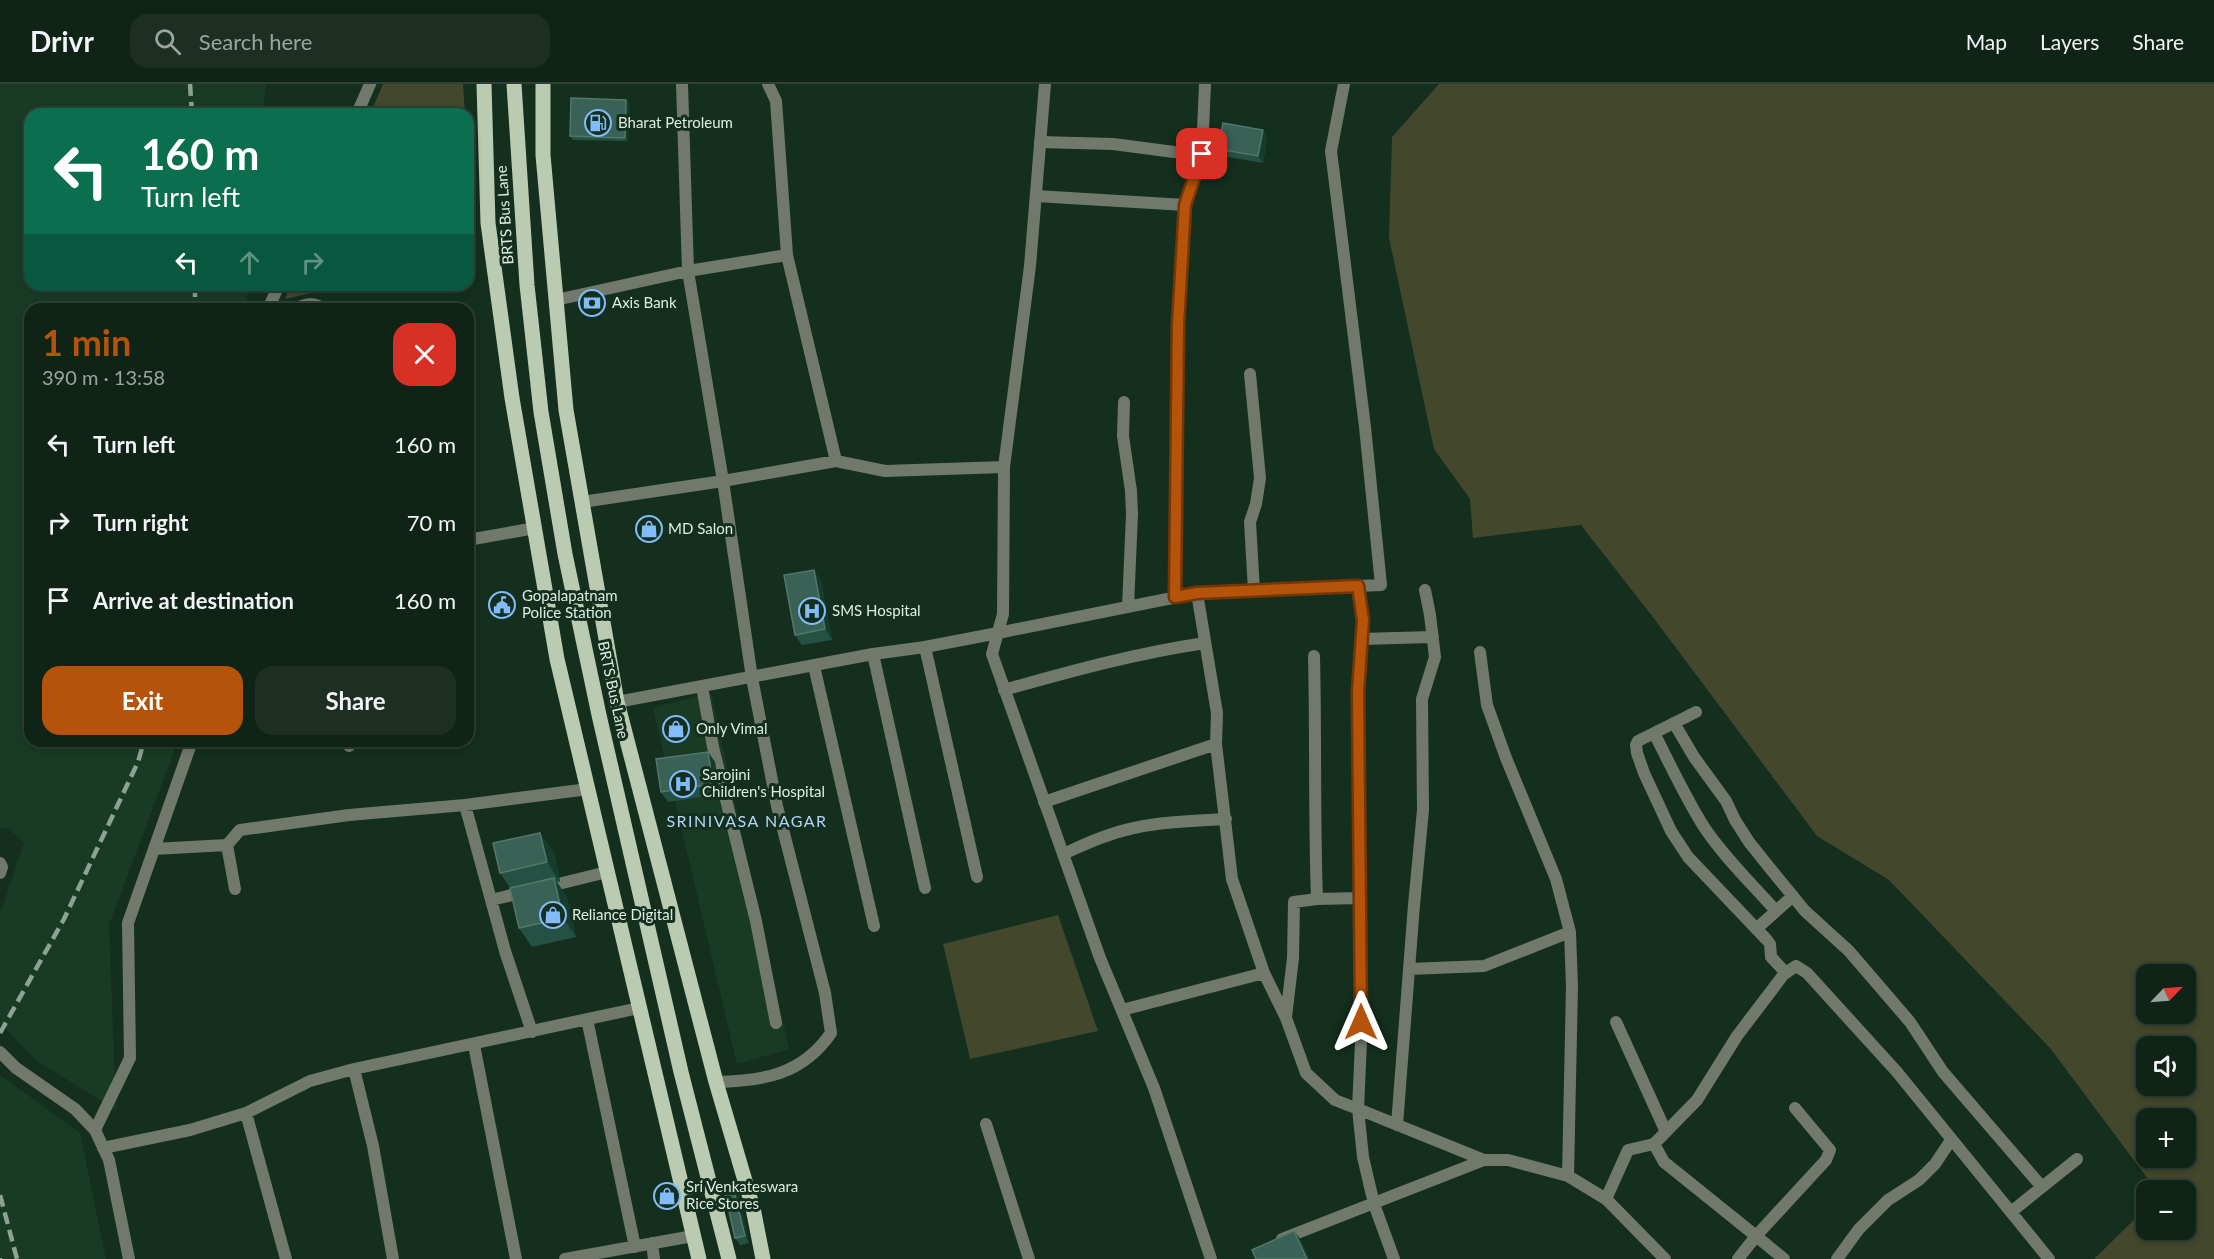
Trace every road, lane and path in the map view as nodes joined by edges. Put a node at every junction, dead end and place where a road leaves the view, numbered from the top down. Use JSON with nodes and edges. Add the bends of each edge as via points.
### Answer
{"nodes":[{"id":1,"x":370,"y":84,"type":"edge"},
{"id":2,"x":484,"y":84,"type":"edge"},
{"id":3,"x":514,"y":84,"type":"edge"},
{"id":4,"x":543,"y":84,"type":"edge"},
{"id":5,"x":682,"y":84,"type":"edge"},
{"id":6,"x":768,"y":84,"type":"edge"},
{"id":7,"x":1045,"y":84,"type":"edge"},
{"id":8,"x":1205,"y":84,"type":"edge"},
{"id":9,"x":1344,"y":84,"type":"edge"},
{"id":10,"x":360,"y":108,"type":"edge"},
{"id":11,"x":1040,"y":142,"type":"junction"},
{"id":12,"x":1202,"y":154,"type":"junction"},
{"id":13,"x":1036,"y":196,"type":"junction"},
{"id":14,"x":1185,"y":205,"type":"junction"},
{"id":15,"x":787,"y":255,"type":"junction"},
{"id":16,"x":688,"y":271,"type":"junction"},
{"id":17,"x":556,"y":300,"type":"junction"},
{"id":18,"x":1250,"y":374,"type":"dead end"},
{"id":19,"x":1124,"y":402,"type":"dead end"},
{"id":20,"x":836,"y":462,"type":"junction"},
{"id":21,"x":1004,"y":467,"type":"junction"},
{"id":22,"x":723,"y":481,"type":"junction"},
{"id":23,"x":582,"y":502,"type":"junction"},
{"id":24,"x":535,"y":528,"type":"junction"},
{"id":25,"x":474,"y":539,"type":"edge"},
{"id":26,"x":1358,"y":586,"type":"junction"},
{"id":27,"x":1425,"y":590,"type":"dead end"},
{"id":28,"x":1254,"y":591,"type":"junction"},
{"id":29,"x":1197,"y":593,"type":"junction"},
{"id":30,"x":1175,"y":597,"type":"junction"},
{"id":31,"x":1128,"y":607,"type":"junction"},
{"id":32,"x":998,"y":633,"type":"junction"},
{"id":33,"x":1433,"y":637,"type":"junction"},
{"id":34,"x":1361,"y":639,"type":"junction"},
{"id":35,"x":1205,"y":644,"type":"junction"},
{"id":36,"x":925,"y":647,"type":"junction"},
{"id":37,"x":1480,"y":652,"type":"dead end"},
{"id":38,"x":873,"y":654,"type":"junction"},
{"id":39,"x":1314,"y":656,"type":"dead end"},
{"id":40,"x":814,"y":666,"type":"junction"},
{"id":41,"x":752,"y":678,"type":"junction"},
{"id":42,"x":702,"y":687,"type":"junction"},
{"id":43,"x":1004,"y":690,"type":"junction"},
{"id":44,"x":617,"y":702,"type":"junction"},
{"id":45,"x":1696,"y":712,"type":"dead end"},
{"id":46,"x":1674,"y":723,"type":"junction"},
{"id":47,"x":1654,"y":733,"type":"junction"},
{"id":48,"x":1216,"y":744,"type":"junction"},
{"id":49,"x":190,"y":747,"type":"edge"},
{"id":50,"x":588,"y":789,"type":"junction"},
{"id":51,"x":1044,"y":802,"type":"junction"},
{"id":52,"x":465,"y":805,"type":"junction"},
{"id":53,"x":1226,"y":819,"type":"junction"},
{"id":54,"x":227,"y":845,"type":"junction"},
{"id":55,"x":154,"y":849,"type":"junction"},
{"id":56,"x":1063,"y":854,"type":"junction"},
{"id":57,"x":0,"y":863,"type":"edge"},
{"id":58,"x":608,"y":872,"type":"junction"},
{"id":59,"x":0,"y":873,"type":"edge"},
{"id":60,"x":977,"y":877,"type":"dead end"},
{"id":61,"x":926,"y":888,"type":"dead end"},
{"id":62,"x":235,"y":889,"type":"dead end"},
{"id":63,"x":1793,"y":896,"type":"junction"},
{"id":64,"x":1361,"y":898,"type":"junction"},
{"id":65,"x":1317,"y":899,"type":"junction"},
{"id":66,"x":491,"y":900,"type":"junction"},
{"id":67,"x":1776,"y":911,"type":"junction"},
{"id":68,"x":874,"y":926,"type":"dead end"},
{"id":69,"x":1756,"y":929,"type":"junction"},
{"id":70,"x":1570,"y":933,"type":"junction"},
{"id":71,"x":1409,"y":969,"type":"junction"},
{"id":72,"x":1264,"y":973,"type":"junction"},
{"id":73,"x":1786,"y":973,"type":"junction"},
{"id":74,"x":639,"y":1008,"type":"junction"},
{"id":75,"x":1122,"y":1010,"type":"junction"},
{"id":76,"x":1286,"y":1018,"type":"junction"},
{"id":77,"x":587,"y":1019,"type":"junction"},
{"id":78,"x":1616,"y":1022,"type":"dead end"},
{"id":79,"x":776,"y":1023,"type":"dead end"},
{"id":80,"x":532,"y":1032,"type":"junction"},
{"id":81,"x":474,"y":1045,"type":"junction"},
{"id":82,"x":0,"y":1052,"type":"edge"},
{"id":83,"x":354,"y":1069,"type":"junction"},
{"id":84,"x":716,"y":1082,"type":"junction"},
{"id":85,"x":1795,"y":1108,"type":"dead end"},
{"id":86,"x":1358,"y":1109,"type":"junction"},
{"id":87,"x":246,"y":1113,"type":"junction"},
{"id":88,"x":986,"y":1124,"type":"dead end"},
{"id":89,"x":1397,"y":1125,"type":"junction"},
{"id":90,"x":95,"y":1130,"type":"junction"},
{"id":91,"x":1666,"y":1132,"type":"junction"},
{"id":92,"x":1951,"y":1140,"type":"junction"},
{"id":93,"x":1654,"y":1144,"type":"junction"},
{"id":94,"x":103,"y":1148,"type":"junction"},
{"id":95,"x":2078,"y":1159,"type":"dead end"},
{"id":96,"x":1484,"y":1160,"type":"junction"},
{"id":97,"x":1568,"y":1176,"type":"junction"},
{"id":98,"x":2042,"y":1187,"type":"junction"},
{"id":99,"x":1606,"y":1199,"type":"junction"},
{"id":100,"x":1374,"y":1204,"type":"junction"},
{"id":101,"x":2011,"y":1212,"type":"junction"},
{"id":102,"x":693,"y":1236,"type":"junction"},
{"id":103,"x":1756,"y":1236,"type":"junction"},
{"id":104,"x":652,"y":1243,"type":"junction"},
{"id":105,"x":1272,"y":1243,"type":"edge"},
{"id":106,"x":635,"y":1247,"type":"junction"},
{"id":107,"x":1658,"y":1258,"type":"edge"},
{"id":108,"x":129,"y":1259,"type":"edge"},
{"id":109,"x":286,"y":1259,"type":"edge"},
{"id":110,"x":393,"y":1259,"type":"edge"},
{"id":111,"x":516,"y":1259,"type":"edge"},
{"id":112,"x":565,"y":1259,"type":"edge"},
{"id":113,"x":654,"y":1259,"type":"edge"},
{"id":114,"x":699,"y":1259,"type":"edge"},
{"id":115,"x":729,"y":1259,"type":"edge"},
{"id":116,"x":763,"y":1259,"type":"edge"},
{"id":117,"x":1029,"y":1259,"type":"edge"},
{"id":118,"x":1211,"y":1259,"type":"edge"},
{"id":119,"x":1394,"y":1259,"type":"edge"},
{"id":120,"x":1738,"y":1259,"type":"edge"},
{"id":121,"x":1784,"y":1259,"type":"edge"},
{"id":122,"x":1837,"y":1259,"type":"edge"},
{"id":123,"x":2049,"y":1259,"type":"edge"}],
"edges":[{"from":1,"to":10,"type":"street"},
{"from":2,"to":24,"type":"main road","via":[[488,223]]},
{"from":3,"to":115,"type":"main road","name":"BRTS Bus Lane","via":[[527,285],[541,412],[565,554],[681,1072]]},
{"from":4,"to":17,"type":"main road","via":[[543,155]]},
{"from":5,"to":16,"type":"street"},
{"from":6,"to":15,"type":"street","via":[[776,101]]},
{"from":7,"to":11,"type":"street"},
{"from":8,"to":12,"type":"street"},
{"from":9,"to":26,"type":"street","via":[[1331,151],[1381,585]]},
{"from":11,"to":12,"type":"street","via":[[1113,144]]},
{"from":11,"to":13,"type":"street"},
{"from":12,"to":14,"type":"street"},
{"from":13,"to":14,"type":"street"},
{"from":13,"to":21,"type":"street"},
{"from":14,"to":30,"type":"street","via":[[1178,325]]},
{"from":15,"to":16,"type":"street"},
{"from":15,"to":20,"type":"street"},
{"from":16,"to":17,"type":"street"},
{"from":16,"to":22,"type":"street"},
{"from":17,"to":23,"type":"main road","via":[[566,410]]},
{"from":18,"to":28,"type":"street","via":[[1260,478],[1250,522]]},
{"from":19,"to":31,"type":"street","via":[[1123,436],[1132,514]]},
{"from":20,"to":21,"type":"street","via":[[885,471]]},
{"from":20,"to":22,"type":"street"},
{"from":21,"to":32,"type":"street","via":[[1004,614]]},
{"from":22,"to":23,"type":"street"},
{"from":22,"to":41,"type":"street"},
{"from":23,"to":44,"type":"main road"},
{"from":24,"to":25,"type":"street"},
{"from":24,"to":50,"type":"main road","via":[[557,659]]},
{"from":26,"to":28,"type":"street"},
{"from":26,"to":34,"type":"street","via":[[1363,620]]},
{"from":27,"to":33,"type":"street"},
{"from":28,"to":29,"type":"street"},
{"from":29,"to":30,"type":"street"},
{"from":29,"to":35,"type":"street"},
{"from":30,"to":31,"type":"street"},
{"from":31,"to":32,"type":"street"},
{"from":32,"to":36,"type":"street"},
{"from":32,"to":43,"type":"street","via":[[992,654]]},
{"from":33,"to":34,"type":"street"},
{"from":33,"to":71,"type":"street","via":[[1435,657],[1422,699],[1423,810]]},
{"from":34,"to":64,"type":"street"},
{"from":35,"to":43,"type":"street","via":[[1091,665]]},
{"from":35,"to":48,"type":"street","via":[[1217,713]]},
{"from":36,"to":38,"type":"street"},
{"from":36,"to":60,"type":"street"},
{"from":37,"to":70,"type":"street","via":[[1487,705],[1557,879]]},
{"from":38,"to":40,"type":"street"},
{"from":38,"to":61,"type":"street"},
{"from":39,"to":65,"type":"street"},
{"from":40,"to":41,"type":"street"},
{"from":40,"to":68,"type":"street"},
{"from":41,"to":42,"type":"street"},
{"from":41,"to":84,"type":"street","via":[[777,806],[825,993],[831,1033],[791,1069],[751,1082]]},
{"from":42,"to":44,"type":"street"},
{"from":42,"to":79,"type":"street"},
{"from":43,"to":51,"type":"street"},
{"from":44,"to":84,"type":"main road"},
{"from":45,"to":46,"type":"street"},
{"from":46,"to":47,"type":"street"},
{"from":46,"to":63,"type":"street","via":[[1749,842]]},
{"from":47,"to":67,"type":"street","via":[[1704,827]]},
{"from":47,"to":69,"type":"street","via":[[1638,741],[1637,753],[1671,831],[1688,857]]},
{"from":48,"to":51,"type":"street"},
{"from":48,"to":53,"type":"street"},
{"from":49,"to":55,"type":"street"},
{"from":50,"to":52,"type":"street"},
{"from":50,"to":58,"type":"main road"},
{"from":51,"to":56,"type":"street"},
{"from":52,"to":54,"type":"street","via":[[389,810],[240,830]]},
{"from":52,"to":66,"type":"street"},
{"from":53,"to":56,"type":"street","via":[[1144,826],[1107,835]]},
{"from":53,"to":72,"type":"street","via":[[1232,879]]},
{"from":54,"to":55,"type":"street"},
{"from":54,"to":62,"type":"street"},
{"from":55,"to":90,"type":"street","via":[[128,923],[130,1058]]},
{"from":56,"to":75,"type":"street"},
{"from":57,"to":59,"type":"street"},
{"from":58,"to":66,"type":"street"},
{"from":58,"to":74,"type":"main road"},
{"from":63,"to":67,"type":"street"},
{"from":63,"to":98,"type":"street","via":[[1850,951],[1910,1022],[1943,1072]]},
{"from":64,"to":65,"type":"street"},
{"from":64,"to":86,"type":"street"},
{"from":65,"to":76,"type":"street","via":[[1294,902]]},
{"from":66,"to":80,"type":"street"},
{"from":67,"to":69,"type":"street"},
{"from":69,"to":73,"type":"street","via":[[1770,944],[1771,957]]},
{"from":70,"to":71,"type":"street","via":[[1484,966]]},
{"from":70,"to":97,"type":"street"},
{"from":71,"to":89,"type":"street"},
{"from":72,"to":75,"type":"street"},
{"from":72,"to":76,"type":"street"},
{"from":73,"to":91,"type":"street","via":[[1737,1036],[1697,1100]]},
{"from":73,"to":92,"type":"street","via":[[1796,966],[1807,973],[1897,1072]]},
{"from":74,"to":77,"type":"street"},
{"from":74,"to":102,"type":"main road"},
{"from":75,"to":118,"type":"street","via":[[1154,1088]]},
{"from":76,"to":86,"type":"street","via":[[1306,1073],[1335,1100]]},
{"from":77,"to":80,"type":"street"},
{"from":77,"to":106,"type":"street"},
{"from":78,"to":91,"type":"street"},
{"from":80,"to":81,"type":"street"},
{"from":81,"to":83,"type":"street"},
{"from":81,"to":111,"type":"street"},
{"from":82,"to":90,"type":"street","via":[[16,1068],[75,1109]]},
{"from":83,"to":87,"type":"street","via":[[310,1081]]},
{"from":83,"to":110,"type":"street","via":[[373,1146]]},
{"from":84,"to":116,"type":"main road","via":[[753,1208]]},
{"from":85,"to":103,"type":"street","via":[[1830,1150],[1826,1160]]},
{"from":86,"to":89,"type":"street"},
{"from":86,"to":100,"type":"street","via":[[1363,1157]]},
{"from":87,"to":94,"type":"street","via":[[190,1130]]},
{"from":87,"to":109,"type":"street"},
{"from":88,"to":117,"type":"street"},
{"from":89,"to":96,"type":"street"},
{"from":90,"to":94,"type":"street"},
{"from":91,"to":93,"type":"street"},
{"from":92,"to":101,"type":"street"},
{"from":92,"to":122,"type":"street","via":[[1920,1180],[1888,1200],[1858,1229]]},
{"from":93,"to":99,"type":"street","via":[[1628,1150]]},
{"from":93,"to":103,"type":"street","via":[[1664,1162]]},
{"from":94,"to":108,"type":"street","via":[[109,1160]]},
{"from":95,"to":98,"type":"street"},
{"from":96,"to":97,"type":"street","via":[[1508,1160]]},
{"from":96,"to":100,"type":"street"},
{"from":97,"to":99,"type":"street"},
{"from":98,"to":101,"type":"street"},
{"from":99,"to":107,"type":"street"},
{"from":100,"to":105,"type":"street"},
{"from":100,"to":119,"type":"street"},
{"from":101,"to":123,"type":"street"},
{"from":102,"to":104,"type":"street"},
{"from":102,"to":114,"type":"main road"},
{"from":103,"to":120,"type":"street"},
{"from":103,"to":121,"type":"street"},
{"from":104,"to":106,"type":"street"},
{"from":104,"to":113,"type":"street"},
{"from":106,"to":112,"type":"street"}]}
